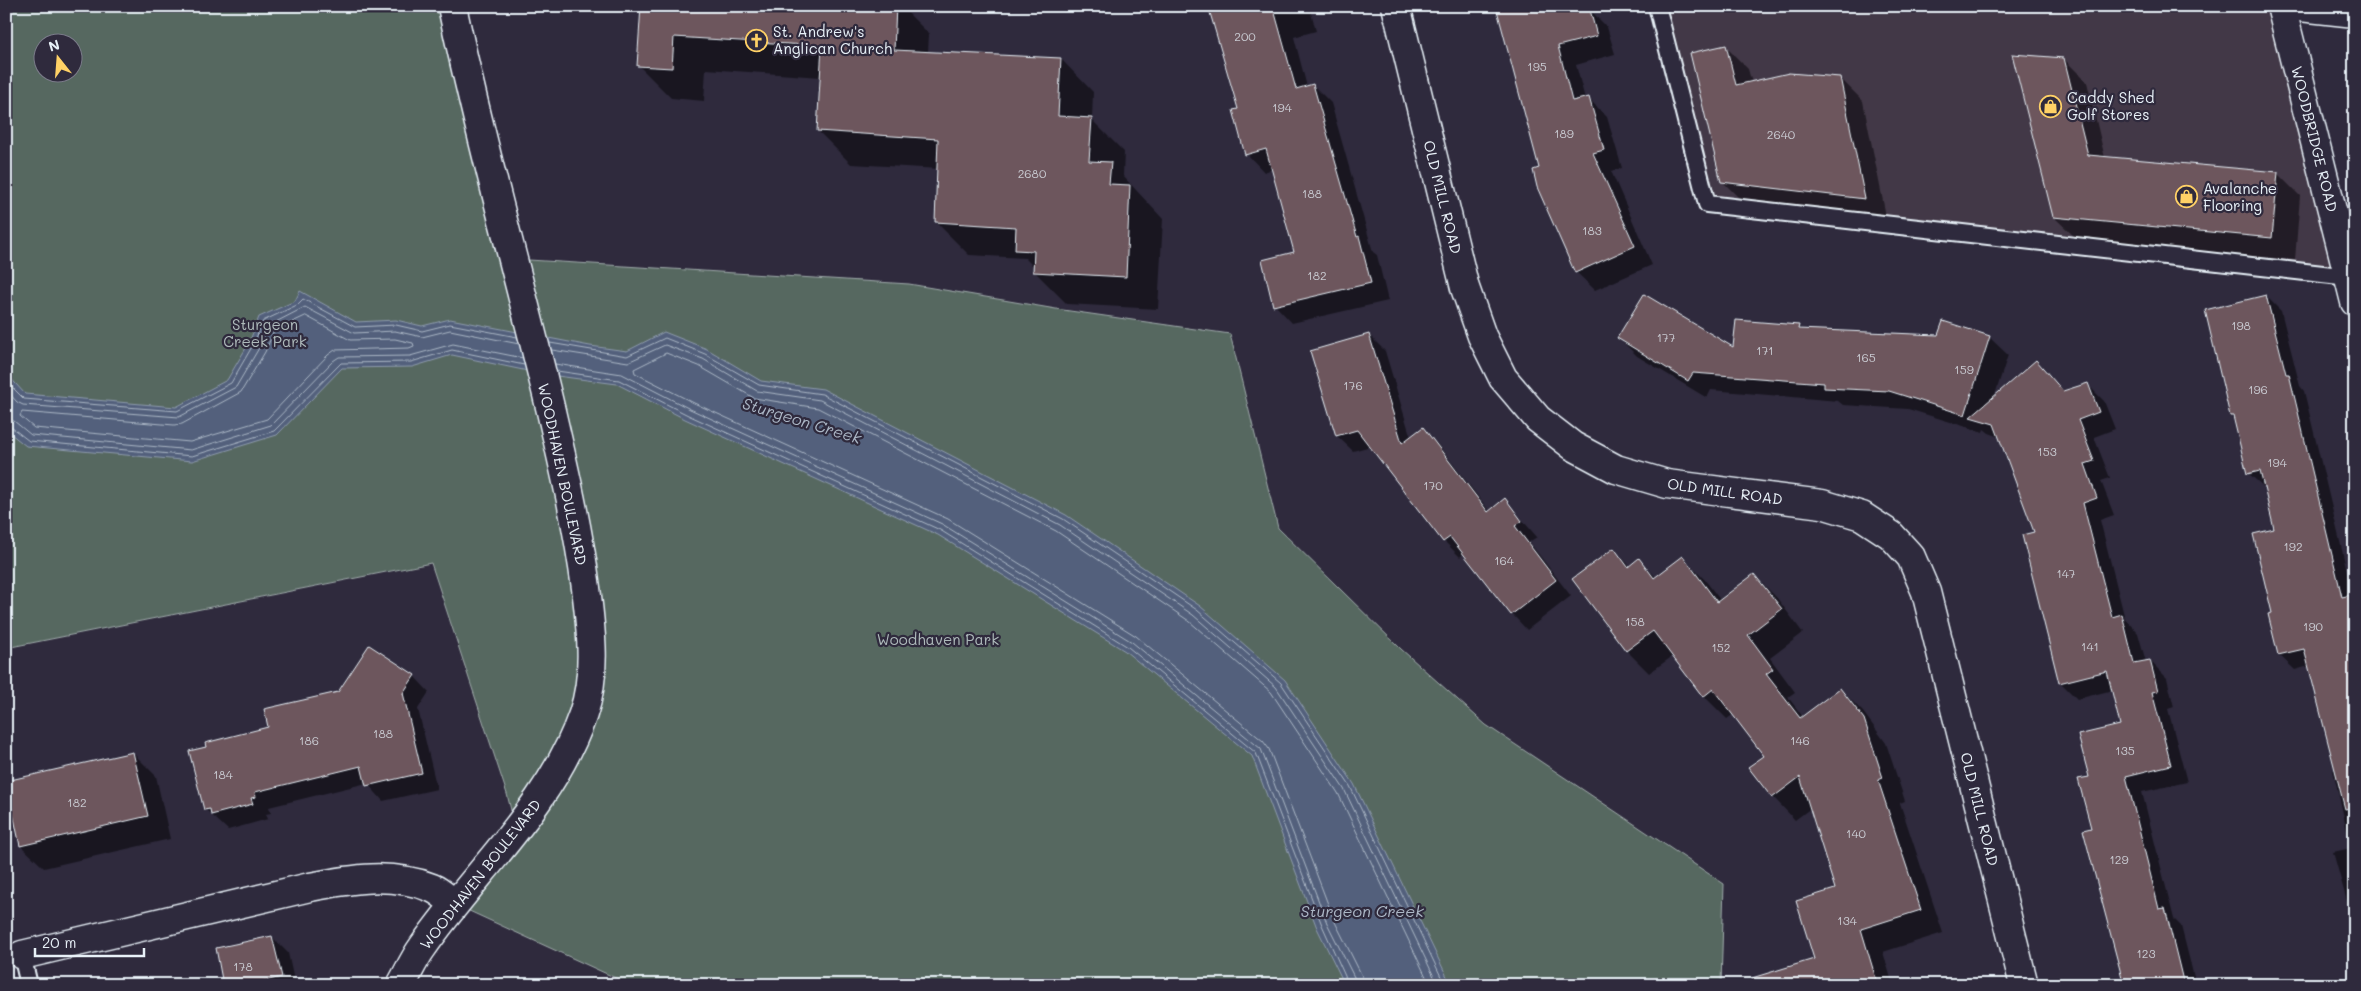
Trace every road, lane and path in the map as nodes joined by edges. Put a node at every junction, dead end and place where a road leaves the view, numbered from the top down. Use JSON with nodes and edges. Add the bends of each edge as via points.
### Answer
{"nodes":[{"id":1,"x":452,"y":6,"type":"edge"},
{"id":2,"x":1396,"y":6,"type":"edge"},
{"id":3,"x":1657,"y":6,"type":"edge"},
{"id":4,"x":2281,"y":6,"type":"edge"},
{"id":5,"x":2291,"y":6,"type":"edge"},
{"id":6,"x":2355,"y":13,"type":"edge"},
{"id":7,"x":2352,"y":290,"type":"edge"},
{"id":8,"x":454,"y":904,"type":"junction"},
{"id":9,"x":22,"y":955,"type":"joint"},
{"id":10,"x":29,"y":985,"type":"edge"},
{"id":11,"x":401,"y":985,"type":"edge"},
{"id":12,"x":2024,"y":985,"type":"edge"}],
"edges":[{"from":1,"to":8,"type":"main road","name":"WOODHAVEN BOULEVARD","via":[[571,497],[590,626],[590,681],[584,712],[557,773],[516,830]]},
{"from":2,"to":12,"type":"main road","name":"OLD MILL ROAD","via":[[1464,288],[1482,336],[1503,378],[1538,419],[1573,446],[1616,469],[1667,484],[1822,504],[1862,516],[1891,535],[1911,557],[1926,592]]},
{"from":3,"to":7,"type":"lane","via":[[1707,204]]},
{"from":4,"to":7,"type":"main road","name":"WOODBRIDGE ROAD"},
{"from":5,"to":6,"type":"main road"},
{"from":8,"to":9,"type":"main road","via":[[434,889],[421,885],[384,878],[353,879],[310,886]]},
{"from":8,"to":11,"type":"main road","name":"WOODHAVEN BOULEVARD","via":[[420,950]]},
{"from":9,"to":10,"type":"lane"}]}
